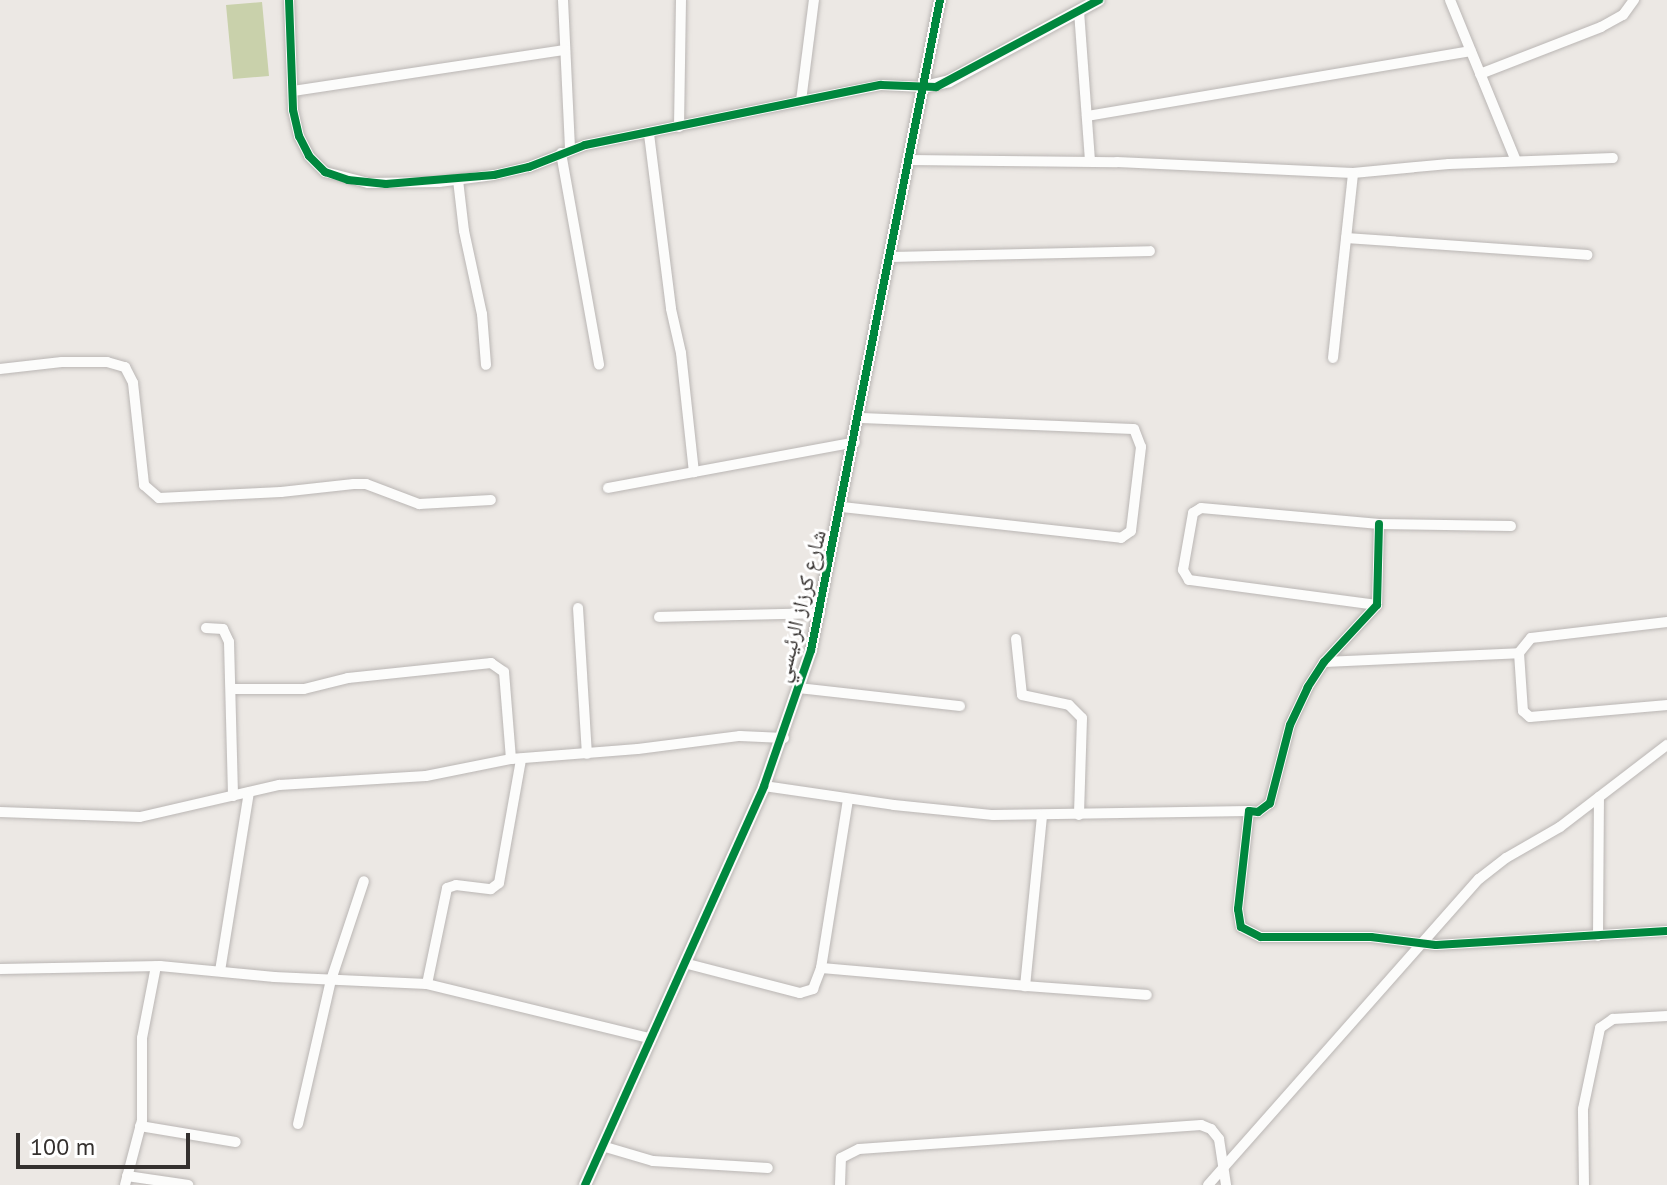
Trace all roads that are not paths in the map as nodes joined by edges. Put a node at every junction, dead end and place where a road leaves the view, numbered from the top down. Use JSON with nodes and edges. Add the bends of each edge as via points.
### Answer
{"nodes":[{"id":1,"x":289,"y":0,"type":"edge"},
{"id":2,"x":563,"y":0,"type":"edge"},
{"id":3,"x":681,"y":0,"type":"edge"},
{"id":4,"x":814,"y":0,"type":"edge"},
{"id":5,"x":940,"y":0,"type":"edge"},
{"id":6,"x":1099,"y":0,"type":"edge"},
{"id":7,"x":1450,"y":0,"type":"edge"},
{"id":8,"x":1634,"y":0,"type":"edge"},
{"id":9,"x":1079,"y":11,"type":"junction"},
{"id":10,"x":565,"y":50,"type":"junction"},
{"id":11,"x":1471,"y":51,"type":"junction"},
{"id":12,"x":1480,"y":74,"type":"junction"},
{"id":13,"x":924,"y":87,"type":"junction"},
{"id":14,"x":293,"y":91,"type":"junction"},
{"id":15,"x":801,"y":101,"type":"junction"},
{"id":16,"x":1087,"y":116,"type":"junction"},
{"id":17,"x":679,"y":127,"type":"junction"},
{"id":18,"x":649,"y":134,"type":"junction"},
{"id":19,"x":566,"y":151,"type":"junction"},
{"id":20,"x":1613,"y":158,"type":"dead end"},
{"id":21,"x":909,"y":160,"type":"junction"},
{"id":22,"x":1090,"y":161,"type":"junction"},
{"id":23,"x":1516,"y":161,"type":"junction"},
{"id":24,"x":1353,"y":173,"type":"junction"},
{"id":25,"x":458,"y":180,"type":"junction"},
{"id":26,"x":1346,"y":238,"type":"junction"},
{"id":27,"x":1150,"y":251,"type":"dead end"},
{"id":28,"x":1587,"y":255,"type":"dead end"},
{"id":29,"x":891,"y":257,"type":"junction"},
{"id":30,"x":1333,"y":358,"type":"dead end"},
{"id":31,"x":486,"y":365,"type":"dead end"},
{"id":32,"x":599,"y":365,"type":"dead end"},
{"id":33,"x":0,"y":369,"type":"edge"},
{"id":34,"x":860,"y":418,"type":"junction"},
{"id":35,"x":855,"y":442,"type":"junction"},
{"id":36,"x":694,"y":472,"type":"junction"},
{"id":37,"x":608,"y":488,"type":"dead end"},
{"id":38,"x":491,"y":500,"type":"dead end"},
{"id":39,"x":842,"y":507,"type":"junction"},
{"id":40,"x":1379,"y":524,"type":"junction"},
{"id":41,"x":1511,"y":526,"type":"dead end"},
{"id":42,"x":1377,"y":605,"type":"junction"},
{"id":43,"x":578,"y":608,"type":"dead end"},
{"id":44,"x":820,"y":613,"type":"junction"},
{"id":45,"x":659,"y":617,"type":"dead end"},
{"id":46,"x":1667,"y":622,"type":"edge"},
{"id":47,"x":206,"y":628,"type":"dead end"},
{"id":48,"x":1016,"y":639,"type":"dead end"},
{"id":49,"x":1519,"y":653,"type":"junction"},
{"id":50,"x":1324,"y":662,"type":"junction"},
{"id":51,"x":799,"y":688,"type":"junction"},
{"id":52,"x":232,"y":689,"type":"junction"},
{"id":53,"x":1667,"y":705,"type":"edge"},
{"id":54,"x":960,"y":706,"type":"dead end"},
{"id":55,"x":784,"y":738,"type":"junction"},
{"id":56,"x":1666,"y":746,"type":"edge"},
{"id":57,"x":587,"y":754,"type":"junction"},
{"id":58,"x":516,"y":759,"type":"junction"},
{"id":59,"x":764,"y":786,"type":"junction"},
{"id":60,"x":249,"y":792,"type":"junction"},
{"id":61,"x":233,"y":796,"type":"junction"},
{"id":62,"x":1599,"y":797,"type":"junction"},
{"id":63,"x":848,"y":799,"type":"junction"},
{"id":64,"x":1249,"y":811,"type":"junction"},
{"id":65,"x":0,"y":812,"type":"edge"},
{"id":66,"x":1079,"y":815,"type":"junction"},
{"id":67,"x":1042,"y":816,"type":"junction"},
{"id":68,"x":364,"y":881,"type":"dead end"},
{"id":69,"x":1667,"y":931,"type":"edge"},
{"id":70,"x":1598,"y":936,"type":"junction"},
{"id":71,"x":1420,"y":944,"type":"junction"},
{"id":72,"x":684,"y":963,"type":"junction"},
{"id":73,"x":156,"y":966,"type":"junction"},
{"id":74,"x":821,"y":968,"type":"junction"},
{"id":75,"x":0,"y":969,"type":"edge"},
{"id":76,"x":220,"y":971,"type":"junction"},
{"id":77,"x":331,"y":980,"type":"junction"},
{"id":78,"x":427,"y":984,"type":"junction"},
{"id":79,"x":1025,"y":986,"type":"junction"},
{"id":80,"x":1147,"y":995,"type":"dead end"},
{"id":81,"x":1667,"y":1016,"type":"edge"},
{"id":82,"x":649,"y":1038,"type":"junction"},
{"id":83,"x":298,"y":1124,"type":"dead end"},
{"id":84,"x":140,"y":1126,"type":"junction"},
{"id":85,"x":236,"y":1142,"type":"dead end"},
{"id":86,"x":602,"y":1146,"type":"junction"},
{"id":87,"x":1224,"y":1163,"type":"junction"},
{"id":88,"x":768,"y":1168,"type":"dead end"},
{"id":89,"x":126,"y":1181,"type":"edge"},
{"id":90,"x":188,"y":1185,"type":"edge"},
{"id":91,"x":585,"y":1185,"type":"edge"},
{"id":92,"x":840,"y":1185,"type":"edge"},
{"id":93,"x":1208,"y":1185,"type":"edge"},
{"id":94,"x":1226,"y":1185,"type":"edge"},
{"id":95,"x":1584,"y":1185,"type":"edge"}],
"edges":[{"from":1,"to":14,"type":"street"},
{"from":2,"to":10,"type":"street"},
{"from":3,"to":17,"type":"street"},
{"from":4,"to":15,"type":"street"},
{"from":5,"to":13,"type":"street","name":"شارع كرزاز الرئيسي"},
{"from":6,"to":9,"type":"street"},
{"from":7,"to":11,"type":"street"},
{"from":8,"to":12,"type":"street","via":[[1623,15],[1601,27]]},
{"from":9,"to":13,"type":"street","via":[[949,81]]},
{"from":9,"to":16,"type":"street"},
{"from":10,"to":14,"type":"street"},
{"from":10,"to":19,"type":"street"},
{"from":11,"to":12,"type":"street"},
{"from":11,"to":16,"type":"street"},
{"from":12,"to":23,"type":"street"},
{"from":13,"to":15,"type":"street","via":[[881,85]]},
{"from":13,"to":21,"type":"street","name":"شارع كرزاز الرئيسي"},
{"from":14,"to":25,"type":"street","via":[[299,136],[325,172],[377,183]]},
{"from":15,"to":17,"type":"street"},
{"from":16,"to":22,"type":"street"},
{"from":17,"to":18,"type":"street"},
{"from":18,"to":19,"type":"street"},
{"from":18,"to":36,"type":"street"},
{"from":19,"to":25,"type":"street","via":[[529,167]]},
{"from":19,"to":32,"type":"street"},
{"from":20,"to":23,"type":"street"},
{"from":21,"to":22,"type":"street"},
{"from":21,"to":29,"type":"street","name":"شارع كرزاز الرئيسي"},
{"from":22,"to":24,"type":"street"},
{"from":23,"to":24,"type":"street"},
{"from":24,"to":26,"type":"street"},
{"from":25,"to":31,"type":"street"},
{"from":26,"to":28,"type":"street"},
{"from":26,"to":30,"type":"street"},
{"from":27,"to":29,"type":"street"},
{"from":29,"to":34,"type":"street","name":"شارع كرزاز الرئيسي"},
{"from":33,"to":38,"type":"street","via":[[62,362],[125,367],[133,383],[144,485],[159,498],[366,484],[419,504]]},
{"from":34,"to":35,"type":"street","name":"شارع كرزاز الرئيسي"},
{"from":34,"to":39,"type":"street","via":[[1134,429],[1141,447],[1131,531],[1121,538]]},
{"from":35,"to":36,"type":"street"},
{"from":35,"to":39,"type":"street","name":"شارع كرزاز الرئيسي"},
{"from":36,"to":37,"type":"street"},
{"from":39,"to":44,"type":"street","name":"شارع كرزاز الرئيسي"},
{"from":40,"to":41,"type":"street"},
{"from":40,"to":42,"type":"street"},
{"from":40,"to":42,"type":"street","via":[[1197,509],[1183,570],[1189,580]]},
{"from":42,"to":50,"type":"street"},
{"from":43,"to":57,"type":"street"},
{"from":44,"to":45,"type":"street"},
{"from":44,"to":51,"type":"street","name":"شارع كرزاز الرئيسي"},
{"from":46,"to":49,"type":"street","via":[[1531,638]]},
{"from":47,"to":52,"type":"street","via":[[227,633]]},
{"from":48,"to":66,"type":"street","via":[[1022,695],[1069,705],[1082,718]]},
{"from":49,"to":50,"type":"street"},
{"from":49,"to":53,"type":"street","via":[[1523,711],[1530,717]]},
{"from":50,"to":64,"type":"street","via":[[1290,725],[1270,803],[1258,812]]},
{"from":51,"to":54,"type":"street"},
{"from":51,"to":55,"type":"street","name":"شارع كرزاز الرئيسي"},
{"from":52,"to":58,"type":"street","via":[[304,689],[348,678],[491,663],[504,672]]},
{"from":52,"to":61,"type":"street"},
{"from":55,"to":57,"type":"street","via":[[740,736]]},
{"from":55,"to":59,"type":"street","name":"شارع كرزاز الرئيسي"},
{"from":56,"to":62,"type":"street"},
{"from":57,"to":58,"type":"street"},
{"from":58,"to":60,"type":"street","via":[[426,776],[279,785]]},
{"from":58,"to":78,"type":"street","via":[[499,883],[491,889],[447,888]]},
{"from":59,"to":63,"type":"street"},
{"from":59,"to":72,"type":"street","name":"شارع كرزاز الرئيسي"},
{"from":60,"to":61,"type":"street"},
{"from":60,"to":76,"type":"street"},
{"from":61,"to":65,"type":"street","via":[[140,817]]},
{"from":62,"to":70,"type":"street"},
{"from":62,"to":71,"type":"street","via":[[1493,867]]},
{"from":63,"to":67,"type":"street"},
{"from":63,"to":74,"type":"street"},
{"from":64,"to":66,"type":"street"},
{"from":64,"to":71,"type":"street","via":[[1238,922],[1245,932]]},
{"from":66,"to":67,"type":"street"},
{"from":67,"to":79,"type":"street"},
{"from":68,"to":77,"type":"street"},
{"from":69,"to":70,"type":"street"},
{"from":70,"to":71,"type":"street"},
{"from":71,"to":87,"type":"street"},
{"from":72,"to":74,"type":"street","via":[[800,993],[813,989]]},
{"from":72,"to":82,"type":"street","name":"شارع كرزاز الرئيسي"},
{"from":73,"to":75,"type":"street"},
{"from":73,"to":76,"type":"street"},
{"from":73,"to":84,"type":"street","via":[[142,1038]]},
{"from":74,"to":79,"type":"street"},
{"from":76,"to":77,"type":"street"},
{"from":77,"to":78,"type":"street"},
{"from":77,"to":83,"type":"street"},
{"from":78,"to":82,"type":"street"},
{"from":79,"to":80,"type":"street"},
{"from":81,"to":95,"type":"street","via":[[1613,1019],[1600,1028],[1583,1109]]},
{"from":82,"to":86,"type":"street","name":"شارع كرزاز الرئيسي"},
{"from":84,"to":85,"type":"street"},
{"from":84,"to":89,"type":"street"},
{"from":86,"to":88,"type":"street","via":[[653,1161]]},
{"from":86,"to":91,"type":"street","name":"شارع كرزاز الرئيسي"},
{"from":87,"to":92,"type":"street","via":[[1219,1139],[1201,1125],[859,1149],[841,1158]]},
{"from":87,"to":93,"type":"street"},
{"from":87,"to":94,"type":"street"},
{"from":89,"to":90,"type":"street"}]}
